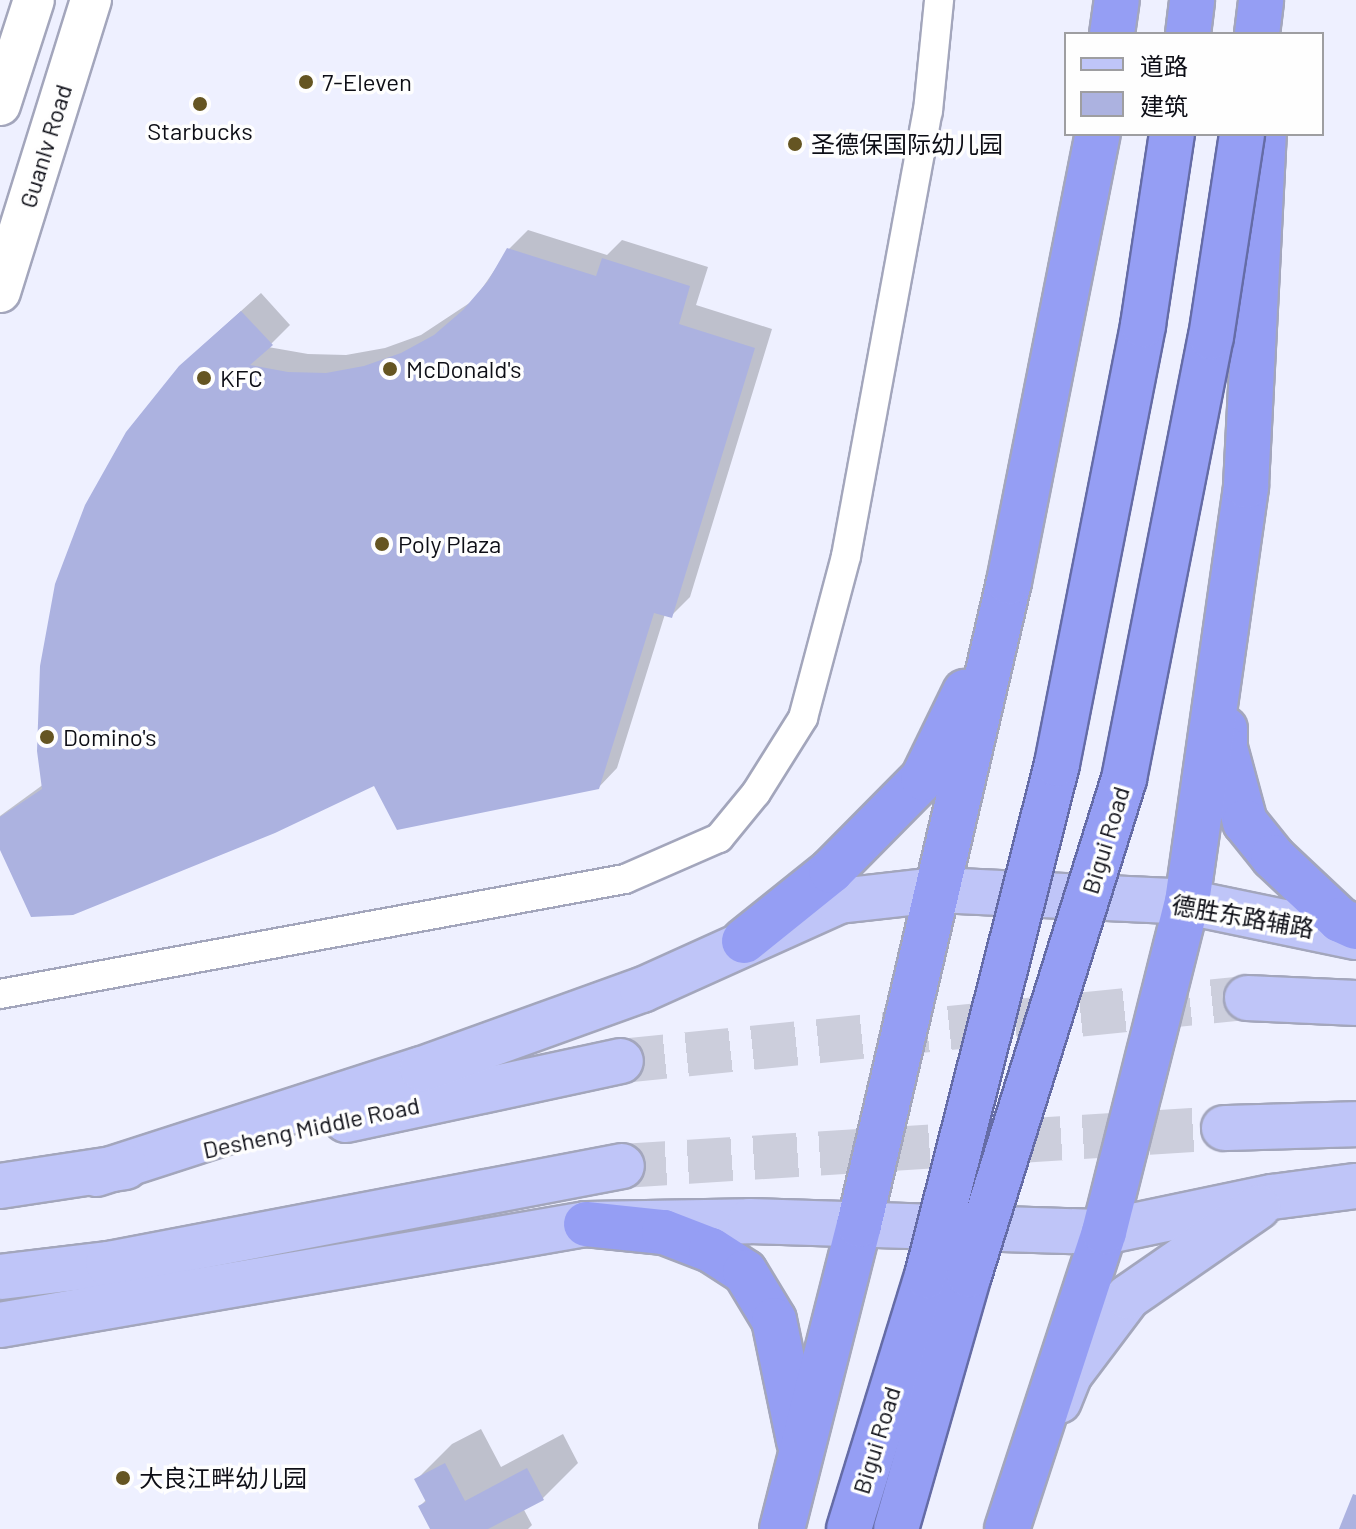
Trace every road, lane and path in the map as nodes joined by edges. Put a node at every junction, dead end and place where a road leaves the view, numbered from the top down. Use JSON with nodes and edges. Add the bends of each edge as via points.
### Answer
{"nodes":[{"id":1,"x":34,"y":0,"type":"edge"},
{"id":2,"x":91,"y":0,"type":"edge"},
{"id":3,"x":939,"y":0,"type":"edge"},
{"id":4,"x":1117,"y":0,"type":"edge"},
{"id":5,"x":1192,"y":0,"type":"edge"},
{"id":6,"x":1261,"y":0,"type":"edge"},
{"id":7,"x":1271,"y":0,"type":"edge"},
{"id":8,"x":1112,"y":32,"type":"edge"},
{"id":9,"x":1188,"y":32,"type":"edge"},
{"id":10,"x":1257,"y":32,"type":"edge"},
{"id":11,"x":1269,"y":32,"type":"edge"},
{"id":12,"x":0,"y":105,"type":"edge"},
{"id":13,"x":1098,"y":136,"type":"edge"},
{"id":14,"x":1172,"y":136,"type":"edge"},
{"id":15,"x":1242,"y":136,"type":"edge"},
{"id":16,"x":1264,"y":136,"type":"edge"},
{"id":17,"x":0,"y":292,"type":"edge"},
{"id":18,"x":1009,"y":582,"type":"junction"},
{"id":19,"x":1223,"y":660,"type":"junction"},
{"id":20,"x":937,"y":890,"type":"junction"},
{"id":21,"x":1187,"y":902,"type":"junction"},
{"id":22,"x":1356,"y":927,"type":"edge"},
{"id":23,"x":1356,"y":937,"type":"edge"},
{"id":24,"x":744,"y":941,"type":"junction"},
{"id":25,"x":0,"y":994,"type":"edge"},
{"id":26,"x":1247,"y":998,"type":"tunnel mouth"},
{"id":27,"x":1356,"y":1003,"type":"edge"},
{"id":28,"x":621,"y":1061,"type":"tunnel mouth"},
{"id":29,"x":1356,"y":1124,"type":"edge"},
{"id":30,"x":1224,"y":1128,"type":"tunnel mouth"},
{"id":31,"x":622,"y":1166,"type":"tunnel mouth"},
{"id":32,"x":96,"y":1174,"type":"junction"},
{"id":33,"x":0,"y":1186,"type":"edge"},
{"id":34,"x":1356,"y":1186,"type":"edge"},
{"id":35,"x":1272,"y":1197,"type":"junction"},
{"id":36,"x":586,"y":1224,"type":"junction"},
{"id":37,"x":859,"y":1225,"type":"junction"},
{"id":38,"x":1104,"y":1232,"type":"junction"},
{"id":39,"x":0,"y":1277,"type":"edge"},
{"id":40,"x":0,"y":1325,"type":"edge"},
{"id":41,"x":801,"y":1449,"type":"junction"},
{"id":42,"x":1013,"y":1510,"type":"edge"},
{"id":43,"x":782,"y":1529,"type":"edge"},
{"id":44,"x":849,"y":1529,"type":"edge"},
{"id":45,"x":896,"y":1529,"type":"edge"}],
"edges":[{"from":1,"to":12,"type":"main road"},
{"from":2,"to":17,"type":"main road","name":"Guanlv Road"},
{"from":3,"to":25,"type":"street","via":[[928,111],[846,556],[803,718],[756,793],[719,838],[625,879]]},
{"from":4,"to":8,"type":"highway"},
{"from":5,"to":9,"type":"highway"},
{"from":6,"to":10,"type":"highway"},
{"from":7,"to":11,"type":"highway"},
{"from":13,"to":18,"type":"highway"},
{"from":14,"to":44,"type":"highway","name":"Bigui Road","bridge":true,"via":[[1143,325],[1057,764],[927,1276]]},
{"from":15,"to":45,"type":"highway","name":"Bigui Road","bridge":true,"via":[[1211,337],[1124,779],[969,1275]]},
{"from":16,"to":19,"type":"highway","via":[[1246,486]]},
{"from":18,"to":20,"type":"highway"},
{"from":18,"to":24,"type":"highway","via":[[976,669],[923,778],[831,871]]},
{"from":19,"to":21,"type":"highway"},
{"from":19,"to":22,"type":"highway","via":[[1225,748],[1245,822],[1273,857],[1340,920]]},
{"from":20,"to":21,"type":"main road","name":"德胜东路辅路"},
{"from":20,"to":24,"type":"main road","name":"德胜东路辅路","via":[[839,901]]},
{"from":20,"to":37,"type":"highway"},
{"from":21,"to":23,"type":"main road","name":"德胜东路辅路"},
{"from":21,"to":38,"type":"highway"},
{"from":24,"to":32,"type":"main road","name":"德胜东路辅路","via":[[642,990],[422,1069]]},
{"from":26,"to":27,"type":"main road"},
{"from":28,"to":32,"type":"main road","name":"Desheng Middle Road"},
{"from":29,"to":30,"type":"main road"},
{"from":31,"to":39,"type":"main road","via":[[108,1264]]},
{"from":32,"to":33,"type":"main road","name":"Desheng Middle Road"},
{"from":34,"to":35,"type":"main road"},
{"from":35,"to":38,"type":"main road"},
{"from":35,"to":42,"type":"main road","via":[[1128,1297],[1070,1374]]},
{"from":36,"to":37,"type":"main road"},
{"from":36,"to":40,"type":"main road"},
{"from":36,"to":41,"type":"highway","via":[[664,1232],[711,1250],[745,1272],[774,1320]]},
{"from":37,"to":38,"type":"main road"},
{"from":37,"to":41,"type":"highway"},
{"from":38,"to":42,"type":"highway"},
{"from":41,"to":43,"type":"highway"}]}
